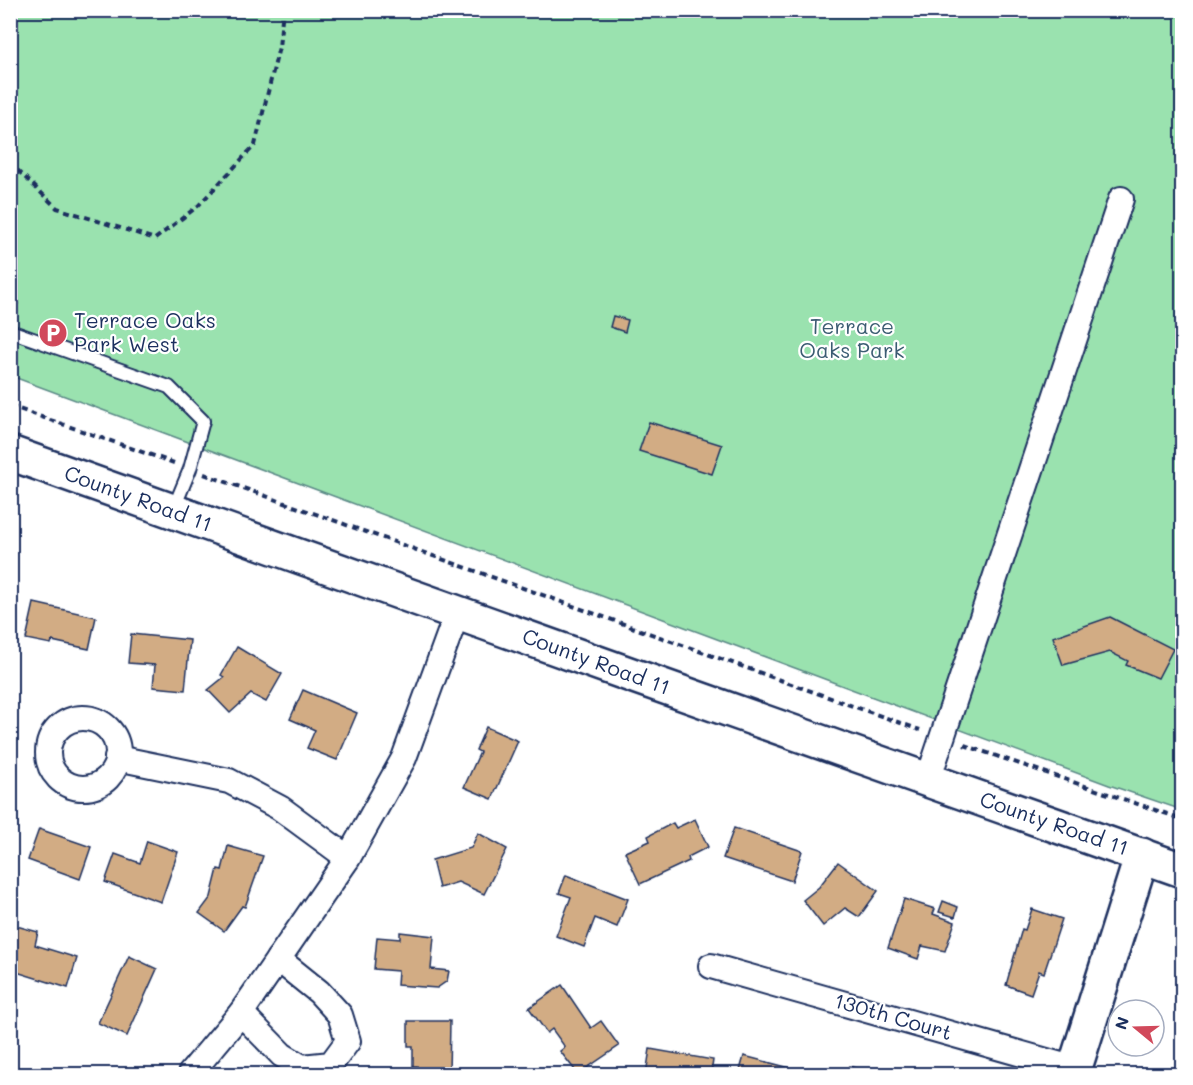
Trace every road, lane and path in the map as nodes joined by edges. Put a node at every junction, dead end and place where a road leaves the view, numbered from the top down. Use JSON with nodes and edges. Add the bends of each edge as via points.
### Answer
{"nodes":[{"id":1,"x":283,"y":10,"type":"edge"},
{"id":2,"x":10,"y":164,"type":"edge"},
{"id":3,"x":1121,"y":199,"type":"dead end"},
{"id":4,"x":10,"y":291,"type":"edge"},
{"id":5,"x":17,"y":305,"type":"dead end"},
{"id":6,"x":10,"y":331,"type":"edge"},
{"id":7,"x":10,"y":406,"type":"edge"},
{"id":8,"x":10,"y":453,"type":"edge"},
{"id":9,"x":190,"y":469,"type":"junction"},
{"id":10,"x":172,"y":511,"type":"junction"},
{"id":11,"x":457,"y":613,"type":"junction"},
{"id":12,"x":942,"y":738,"type":"junction"},
{"id":13,"x":117,"y":759,"type":"dead end"},
{"id":14,"x":928,"y":780,"type":"junction"},
{"id":15,"x":1182,"y":819,"type":"edge"},
{"id":16,"x":1142,"y":855,"type":"junction"},
{"id":17,"x":348,"y":858,"type":"junction"},
{"id":18,"x":1182,"y":870,"type":"edge"},
{"id":19,"x":278,"y":959,"type":"junction"},
{"id":20,"x":711,"y":966,"type":"dead end"},
{"id":21,"x":241,"y":1013,"type":"junction"},
{"id":22,"x":1074,"y":1072,"type":"edge"},
{"id":23,"x":190,"y":1074,"type":"edge"}],
"edges":[{"from":1,"to":2,"type":"path","via":[[279,47],[255,145],[198,206],[155,239],[57,208]]},
{"from":3,"to":12,"type":"street"},
{"from":4,"to":5,"type":"path"},
{"from":6,"to":9,"type":"lane","via":[[169,387],[203,421]]},
{"from":7,"to":9,"type":"path"},
{"from":8,"to":10,"type":"street","name":"County Road 11"},
{"from":9,"to":10,"type":"lane"},
{"from":9,"to":12,"type":"path"},
{"from":10,"to":11,"type":"street","name":"County Road 11"},
{"from":11,"to":14,"type":"street","name":"County Road 11"},
{"from":11,"to":17,"type":"street","via":[[404,758]]},
{"from":12,"to":14,"type":"street"},
{"from":12,"to":15,"type":"path"},
{"from":13,"to":17,"type":"street","via":[[229,781],[280,808]]},
{"from":14,"to":16,"type":"street","name":"County Road 11"},
{"from":16,"to":18,"type":"street","name":"County Road 11"},
{"from":16,"to":22,"type":"street"},
{"from":17,"to":19,"type":"street"},
{"from":19,"to":21,"type":"street"},
{"from":19,"to":21,"type":"street","via":[[340,1015],[348,1041],[331,1064],[302,1067],[282,1055]]},
{"from":20,"to":22,"type":"street","name":"130th Court"},
{"from":21,"to":23,"type":"street"}]}
